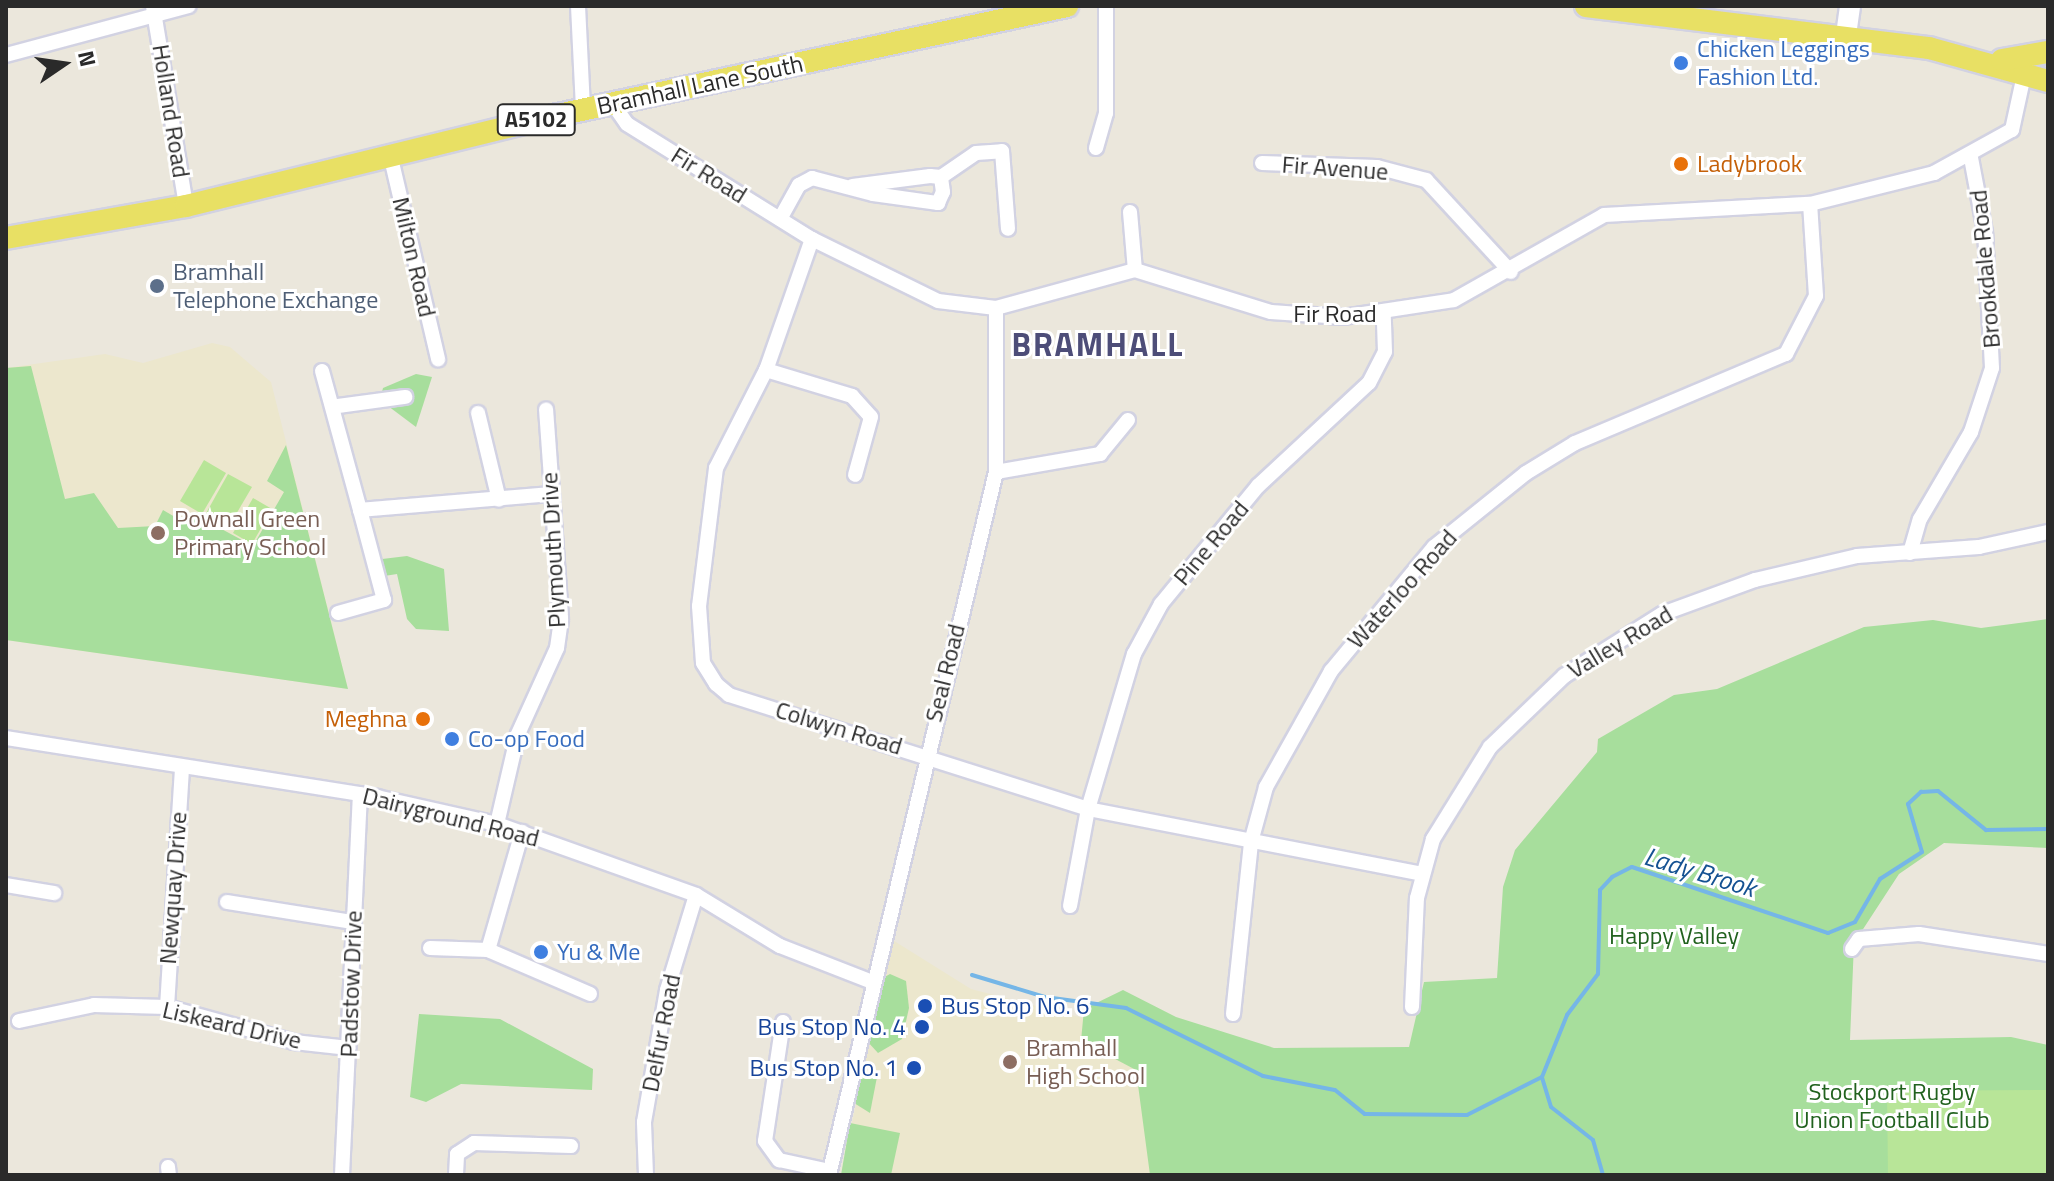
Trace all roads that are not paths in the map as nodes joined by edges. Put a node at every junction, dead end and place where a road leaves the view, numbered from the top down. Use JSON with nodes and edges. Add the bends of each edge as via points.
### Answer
{"nodes":[{"id":1,"x":189,"y":6,"type":"edge"},
{"id":2,"x":578,"y":6,"type":"edge"},
{"id":3,"x":1067,"y":6,"type":"edge"},
{"id":4,"x":1106,"y":6,"type":"edge"},
{"id":5,"x":1586,"y":6,"type":"edge"},
{"id":6,"x":1850,"y":6,"type":"edge"},
{"id":7,"x":1031,"y":9,"type":"edge"},
{"id":8,"x":154,"y":11,"type":"edge"},
{"id":9,"x":1846,"y":35,"type":"junction"},
{"id":10,"x":6,"y":55,"type":"edge"},
{"id":11,"x":2034,"y":60,"type":"edge"},
{"id":12,"x":2048,"y":81,"type":"edge"},
{"id":13,"x":613,"y":104,"type":"junction"},
{"id":14,"x":583,"y":110,"type":"junction"},
{"id":15,"x":1096,"y":148,"type":"dead end"},
{"id":16,"x":390,"y":154,"type":"junction"},
{"id":17,"x":1971,"y":158,"type":"junction"},
{"id":18,"x":1262,"y":163,"type":"dead end"},
{"id":19,"x":941,"y":177,"type":"junction"},
{"id":20,"x":853,"y":186,"type":"junction"},
{"id":21,"x":1810,"y":204,"type":"junction"},
{"id":22,"x":186,"y":206,"type":"junction"},
{"id":23,"x":1130,"y":212,"type":"dead end"},
{"id":24,"x":780,"y":219,"type":"junction"},
{"id":25,"x":1008,"y":229,"type":"dead end"},
{"id":26,"x":6,"y":238,"type":"edge"},
{"id":27,"x":812,"y":239,"type":"junction"},
{"id":28,"x":1135,"y":270,"type":"junction"},
{"id":29,"x":1511,"y":272,"type":"junction"},
{"id":30,"x":996,"y":308,"type":"junction"},
{"id":31,"x":1384,"y":315,"type":"junction"},
{"id":32,"x":438,"y":359,"type":"dead end"},
{"id":33,"x":766,"y":370,"type":"junction"},
{"id":34,"x":322,"y":371,"type":"dead end"},
{"id":35,"x":405,"y":397,"type":"dead end"},
{"id":36,"x":338,"y":406,"type":"junction"},
{"id":37,"x":546,"y":410,"type":"dead end"},
{"id":38,"x":478,"y":413,"type":"dead end"},
{"id":39,"x":1128,"y":420,"type":"dead end"},
{"id":40,"x":996,"y":472,"type":"junction"},
{"id":41,"x":855,"y":475,"type":"dead end"},
{"id":42,"x":550,"y":494,"type":"junction"},
{"id":43,"x":499,"y":500,"type":"junction"},
{"id":44,"x":360,"y":510,"type":"junction"},
{"id":45,"x":2048,"y":532,"type":"edge"},
{"id":46,"x":1910,"y":553,"type":"junction"},
{"id":47,"x":338,"y":613,"type":"dead end"},
{"id":48,"x":6,"y":738,"type":"edge"},
{"id":49,"x":925,"y":754,"type":"junction"},
{"id":50,"x":182,"y":770,"type":"junction"},
{"id":51,"x":360,"y":794,"type":"junction"},
{"id":52,"x":1088,"y":809,"type":"junction"},
{"id":53,"x":497,"y":824,"type":"junction"},
{"id":54,"x":522,"y":832,"type":"junction"},
{"id":55,"x":1251,"y":842,"type":"junction"},
{"id":56,"x":1421,"y":874,"type":"junction"},
{"id":57,"x":6,"y":885,"type":"edge"},
{"id":58,"x":54,"y":893,"type":"dead end"},
{"id":59,"x":696,"y":895,"type":"junction"},
{"id":60,"x":227,"y":902,"type":"dead end"},
{"id":61,"x":1070,"y":906,"type":"dead end"},
{"id":62,"x":352,"y":922,"type":"junction"},
{"id":63,"x":430,"y":948,"type":"dead end"},
{"id":64,"x":1852,"y":949,"type":"dead end"},
{"id":65,"x":488,"y":950,"type":"junction"},
{"id":66,"x":2048,"y":954,"type":"edge"},
{"id":67,"x":870,"y":981,"type":"junction"},
{"id":68,"x":590,"y":994,"type":"dead end"},
{"id":69,"x":167,"y":1007,"type":"junction"},
{"id":70,"x":1412,"y":1007,"type":"dead end"},
{"id":71,"x":1233,"y":1014,"type":"dead end"},
{"id":72,"x":19,"y":1021,"type":"dead end"},
{"id":73,"x":783,"y":1022,"type":"dead end"},
{"id":74,"x":349,"y":1048,"type":"junction"},
{"id":75,"x":571,"y":1146,"type":"dead end"},
{"id":76,"x":830,"y":1173,"type":"edge"},
{"id":77,"x":342,"y":1175,"type":"edge"},
{"id":78,"x":456,"y":1175,"type":"edge"},
{"id":79,"x":646,"y":1175,"type":"edge"}],
"edges":[{"from":1,"to":8,"type":"street"},
{"from":2,"to":14,"type":"street"},
{"from":3,"to":7,"type":"main road","name":"Bramhall Lane South","number":"A5102"},
{"from":4,"to":15,"type":"street","via":[[1107,99]]},
{"from":5,"to":9,"type":"main road"},
{"from":6,"to":9,"type":"street"},
{"from":7,"to":13,"type":"main road","name":"Bramhall Lane South","number":"A5102"},
{"from":8,"to":10,"type":"street"},
{"from":8,"to":22,"type":"street","name":"Holland Road"},
{"from":9,"to":11,"type":"main road","via":[[1986,61]]},
{"from":11,"to":12,"type":"main road"},
{"from":11,"to":17,"type":"street","name":"Fir Road","via":[[2012,130]]},
{"from":13,"to":14,"type":"main road","name":"Bramhall Lane South","number":"A5102"},
{"from":13,"to":24,"type":"street","name":"Fir Road","via":[[627,124]]},
{"from":14,"to":16,"type":"main road","name":"Bramhall Lane South","number":"A5102"},
{"from":16,"to":22,"type":"main road","name":"Bramhall Lane South","number":"A5102"},
{"from":16,"to":32,"type":"street","name":"Milton Road"},
{"from":17,"to":21,"type":"street","name":"Fir Road","via":[[1889,188]]},
{"from":17,"to":46,"type":"street","name":"Brookdale Road","via":[[1985,232],[1992,368],[1971,432],[1920,519]]},
{"from":18,"to":29,"type":"street","name":"Fir Avenue","via":[[1377,167],[1426,180]]},
{"from":19,"to":20,"type":"street"},
{"from":19,"to":20,"type":"street","via":[[938,203]]},
{"from":19,"to":25,"type":"street","via":[[976,153],[1002,151]]},
{"from":20,"to":24,"type":"street","via":[[812,178],[799,185]]},
{"from":21,"to":29,"type":"street","name":"Fir Road","via":[[1604,215]]},
{"from":21,"to":55,"type":"street","name":"Waterloo Road","via":[[1816,296],[1793,347],[1744,376],[1575,443],[1434,547],[1331,671],[1288,737]]},
{"from":22,"to":26,"type":"main road","name":"Bramhall Lane South","number":"A5102"},
{"from":23,"to":28,"type":"street"},
{"from":24,"to":27,"type":"street","name":"Fir Road"},
{"from":27,"to":30,"type":"street","name":"Fir Road","via":[[914,294]]},
{"from":27,"to":33,"type":"street","name":"Colwyn Road"},
{"from":28,"to":30,"type":"street","name":"Fir Road"},
{"from":28,"to":31,"type":"street","name":"Fir Road","via":[[1271,312]]},
{"from":29,"to":31,"type":"street","name":"Fir Road","via":[[1454,300]]},
{"from":30,"to":40,"type":"street","name":"Seal Road"},
{"from":31,"to":52,"type":"street","name":"Pine Road","via":[[1385,352],[1369,383],[1258,486],[1161,604],[1134,654]]},
{"from":33,"to":41,"type":"street","via":[[852,396],[871,417]]},
{"from":33,"to":49,"type":"street","name":"Colwyn Road","via":[[716,468],[699,606],[706,671],[729,695]]},
{"from":34,"to":36,"type":"street"},
{"from":35,"to":36,"type":"street"},
{"from":36,"to":44,"type":"street"},
{"from":37,"to":42,"type":"street","name":"Plymouth Drive"},
{"from":38,"to":43,"type":"street"},
{"from":39,"to":40,"type":"street","via":[[1100,454]]},
{"from":40,"to":49,"type":"street","name":"Seal Road"},
{"from":42,"to":43,"type":"street"},
{"from":42,"to":53,"type":"street","name":"Plymouth Drive","via":[[557,648],[518,734]]},
{"from":43,"to":44,"type":"street"},
{"from":44,"to":47,"type":"street","via":[[384,600]]},
{"from":45,"to":46,"type":"street","name":"Valley Road"},
{"from":46,"to":56,"type":"street","name":"Valley Road","via":[[1819,563],[1718,591],[1654,618],[1587,660],[1533,701],[1471,771]]},
{"from":48,"to":50,"type":"street","name":"Dairyground Road"},
{"from":49,"to":52,"type":"street","name":"Colwyn Road"},
{"from":49,"to":67,"type":"street","name":"Seal Road"},
{"from":50,"to":51,"type":"street","name":"Dairyground Road"},
{"from":50,"to":69,"type":"street","name":"Newquay Drive"},
{"from":51,"to":53,"type":"street","name":"Dairyground Road"},
{"from":51,"to":62,"type":"street","name":"Padstow Drive"},
{"from":52,"to":55,"type":"street","name":"Colwyn Road"},
{"from":52,"to":61,"type":"street","name":"Pine Road"},
{"from":53,"to":54,"type":"street","name":"Dairyground Road"},
{"from":54,"to":59,"type":"street","name":"Dairyground Road"},
{"from":54,"to":65,"type":"street"},
{"from":55,"to":56,"type":"street","name":"Colwyn Road"},
{"from":55,"to":71,"type":"street","name":"Waterloo Road"},
{"from":56,"to":70,"type":"street","name":"Valley Road"},
{"from":57,"to":58,"type":"street"},
{"from":59,"to":67,"type":"street","name":"Dairyground Road","via":[[780,946]]},
{"from":59,"to":79,"type":"street","name":"Delfur Road","via":[[667,990],[644,1122]]},
{"from":60,"to":62,"type":"street"},
{"from":62,"to":74,"type":"street","name":"Padstow Drive"},
{"from":63,"to":65,"type":"street"},
{"from":64,"to":66,"type":"street","via":[[1859,939],[1919,934]]},
{"from":65,"to":68,"type":"street"},
{"from":67,"to":76,"type":"street","name":"Seal Road"},
{"from":69,"to":72,"type":"street","name":"Liskeard Drive","via":[[94,1005]]},
{"from":69,"to":74,"type":"street","name":"Liskeard Drive","via":[[294,1042]]},
{"from":73,"to":76,"type":"street","via":[[765,1141],[779,1160]]},
{"from":74,"to":77,"type":"street","name":"Padstow Drive"},
{"from":75,"to":78,"type":"street","via":[[474,1143],[457,1154]]}]}
